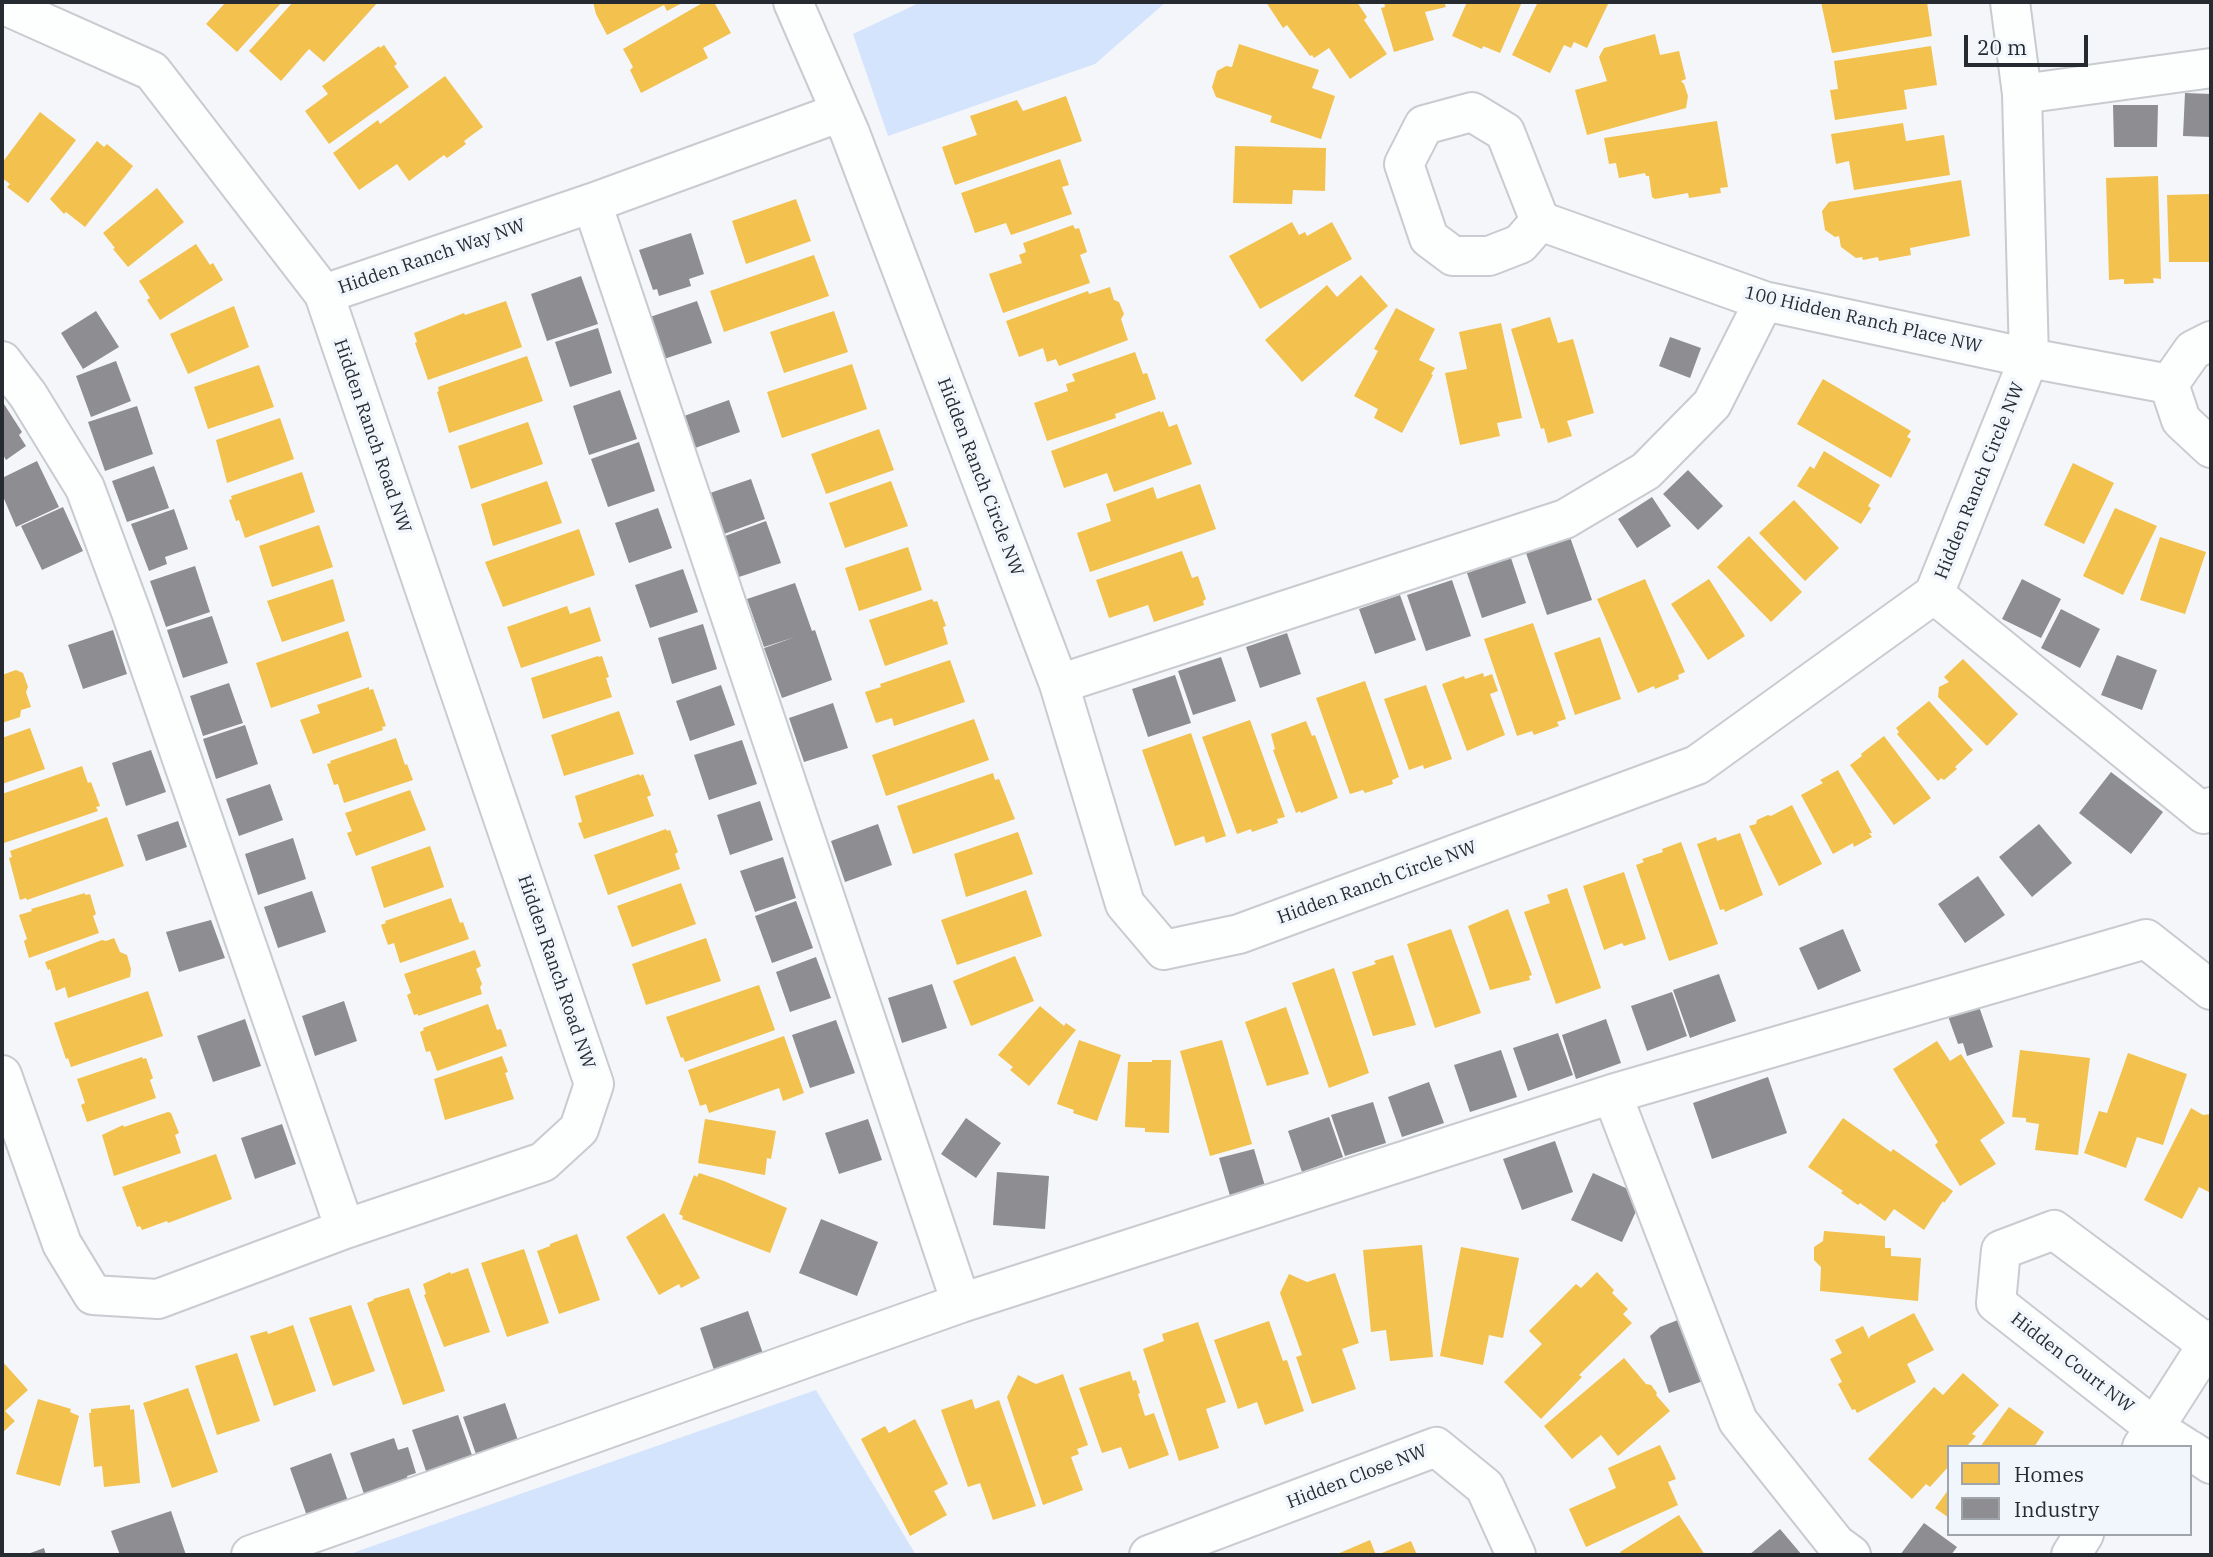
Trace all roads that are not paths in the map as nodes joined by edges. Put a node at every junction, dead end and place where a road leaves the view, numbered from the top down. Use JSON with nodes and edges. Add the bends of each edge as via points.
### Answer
{"nodes":[{"id":1,"x":793,"y":2,"type":"edge"},
{"id":2,"x":2010,"y":2,"type":"edge"},
{"id":3,"x":2,"y":4,"type":"edge"},
{"id":4,"x":2211,"y":68,"type":"edge"},
{"id":5,"x":2022,"y":94,"type":"junction"},
{"id":6,"x":841,"y":112,"type":"junction"},
{"id":7,"x":592,"y":203,"type":"junction"},
{"id":8,"x":1540,"y":221,"type":"dead end"},
{"id":9,"x":324,"y":294,"type":"junction"},
{"id":10,"x":1764,"y":301,"type":"junction"},
{"id":11,"x":2211,"y":341,"type":"edge"},
{"id":12,"x":2029,"y":358,"type":"junction"},
{"id":13,"x":2,"y":361,"type":"edge"},
{"id":14,"x":2169,"y":384,"type":"junction"},
{"id":15,"x":2211,"y":448,"type":"edge"},
{"id":16,"x":1934,"y":594,"type":"junction"},
{"id":17,"x":1059,"y":684,"type":"junction"},
{"id":18,"x":2211,"y":807,"type":"edge"},
{"id":19,"x":2211,"y":990,"type":"edge"},
{"id":20,"x":2,"y":1075,"type":"edge"},
{"id":21,"x":1612,"y":1094,"type":"junction"},
{"id":22,"x":345,"y":1230,"type":"junction"},
{"id":23,"x":961,"y":1303,"type":"junction"},
{"id":24,"x":2210,"y":1343,"type":"edge"},
{"id":25,"x":2161,"y":1440,"type":"edge"},
{"id":26,"x":2192,"y":1451,"type":"edge"},
{"id":27,"x":2211,"y":1464,"type":"edge"},
{"id":28,"x":2083,"y":1536,"type":"edge"},
{"id":29,"x":1173,"y":1551,"type":"edge"},
{"id":30,"x":251,"y":1555,"type":"edge"},
{"id":31,"x":1516,"y":1555,"type":"edge"},
{"id":32,"x":1851,"y":1555,"type":"edge"},
{"id":33,"x":2071,"y":1555,"type":"edge"}],
"edges":[{"from":1,"to":6,"type":"street","name":"Hidden Ranch Circle NW"},
{"from":2,"to":5,"type":"street","name":"Hidden Ranch Circle NW"},
{"from":3,"to":9,"type":"street","name":"Hidden Ranch Way NW","via":[[152,71]]},
{"from":4,"to":5,"type":"street"},
{"from":5,"to":12,"type":"street","name":"Hidden Ranch Circle NW"},
{"from":6,"to":7,"type":"street","name":"Hidden Ranch Way NW"},
{"from":6,"to":17,"type":"street","name":"Hidden Ranch Circle NW"},
{"from":7,"to":9,"type":"street","name":"Hidden Ranch Way NW"},
{"from":7,"to":23,"type":"street"},
{"from":8,"to":10,"type":"street","name":"100 Hidden Ranch Place NW"},
{"from":9,"to":22,"type":"street","name":"Hidden Ranch Road NW","via":[[594,1084],[579,1129],[543,1161]]},
{"from":10,"to":12,"type":"street","name":"100 Hidden Ranch Place NW"},
{"from":10,"to":17,"type":"street","via":[[1712,404],[1646,471],[1565,519]]},
{"from":11,"to":14,"type":"street","via":[[2193,350]]},
{"from":12,"to":14,"type":"street","name":"100 Hidden Ranch Place NW"},
{"from":12,"to":16,"type":"street","name":"Hidden Ranch Circle NW"},
{"from":13,"to":22,"type":"street","via":[[29,395],[85,488]]},
{"from":14,"to":15,"type":"street","via":[[2181,420]]},
{"from":16,"to":17,"type":"street","name":"Hidden Ranch Circle NW","via":[[1697,765],[1239,933],[1164,950],[1125,904]]},
{"from":16,"to":18,"type":"street","via":[[2204,814]]},
{"from":19,"to":21,"type":"street","via":[[2146,939]]},
{"from":20,"to":22,"type":"street","name":"Hidden Ranch Road NW","via":[[62,1244],[93,1295],[158,1299]]},
{"from":21,"to":23,"type":"street"},
{"from":21,"to":32,"type":"street","via":[[1738,1421],[1836,1544]]},
{"from":23,"to":30,"type":"street"},
{"from":24,"to":25,"type":"street"},
{"from":24,"to":25,"type":"street","name":"Hidden Court NW","via":[[2054,1230],[2001,1250],[1996,1303]]},
{"from":26,"to":27,"type":"street"},
{"from":28,"to":33,"type":"street"},
{"from":29,"to":31,"type":"street","name":"Hidden Close NW","via":[[1436,1447],[1485,1487]]}]}
